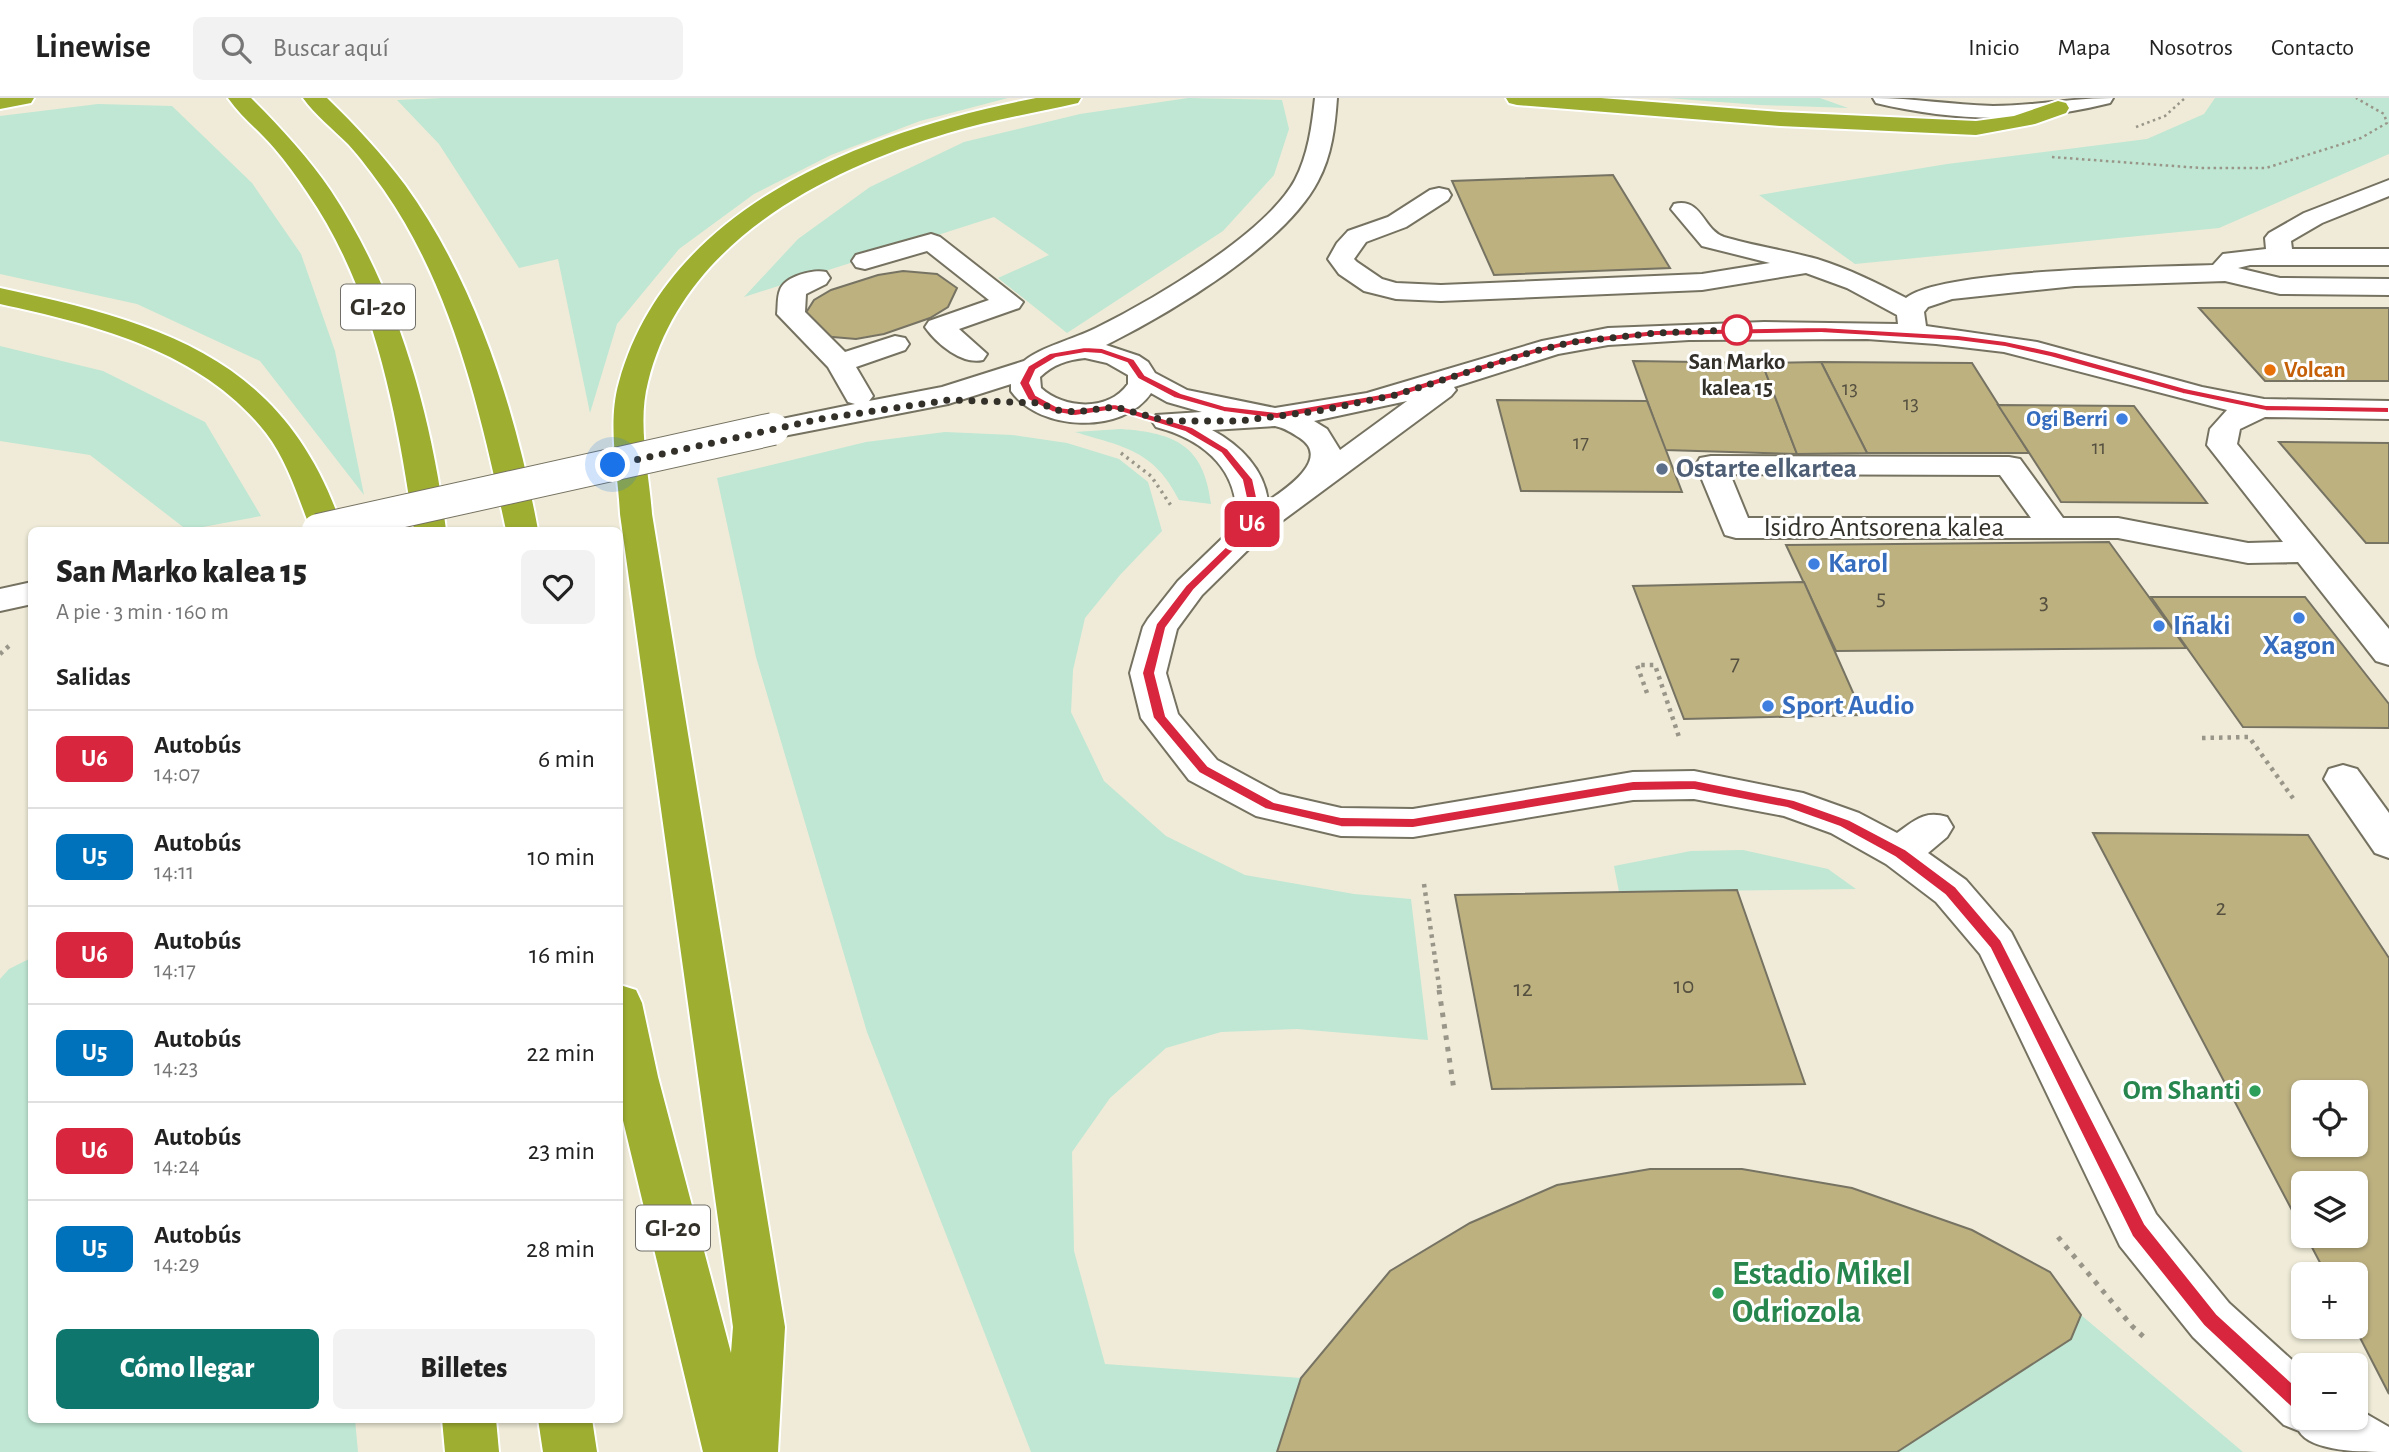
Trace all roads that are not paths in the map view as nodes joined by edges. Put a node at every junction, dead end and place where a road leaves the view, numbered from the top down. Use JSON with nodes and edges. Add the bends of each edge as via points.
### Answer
{"nodes":[{"id":1,"x":23,"y":98,"type":"edge"},
{"id":2,"x":314,"y":98,"type":"edge"},
{"id":3,"x":1070,"y":98,"type":"edge"},
{"id":4,"x":1326,"y":98,"type":"edge"},
{"id":5,"x":1517,"y":98,"type":"edge"},
{"id":6,"x":1884,"y":98,"type":"edge"},
{"id":7,"x":2102,"y":98,"type":"edge"},
{"id":8,"x":0,"y":102,"type":"edge"},
{"id":9,"x":247,"y":106,"type":"edge"},
{"id":10,"x":2058,"y":108,"type":"junction"},
{"id":11,"x":2389,"y":187,"type":"edge"},
{"id":12,"x":1439,"y":195,"type":"dead end"},
{"id":13,"x":1683,"y":209,"type":"dead end"},
{"id":14,"x":2280,"y":257,"type":"junction"},
{"id":15,"x":2389,"y":257,"type":"edge"},
{"id":16,"x":865,"y":261,"type":"dead end"},
{"id":17,"x":1808,"y":265,"type":"junction"},
{"id":18,"x":2224,"y":273,"type":"junction"},
{"id":19,"x":817,"y":278,"type":"dead end"},
{"id":20,"x":2389,"y":287,"type":"edge"},
{"id":21,"x":0,"y":296,"type":"edge"},
{"id":22,"x":1148,"y":313,"type":"junction"},
{"id":23,"x":1911,"y":323,"type":"junction"},
{"id":24,"x":895,"y":344,"type":"dead end"},
{"id":25,"x":1068,"y":352,"type":"junction"},
{"id":26,"x":973,"y":354,"type":"dead end"},
{"id":27,"x":840,"y":363,"type":"junction"},
{"id":28,"x":2099,"y":368,"type":"junction"},
{"id":29,"x":1032,"y":369,"type":"junction"},
{"id":30,"x":1140,"y":373,"type":"junction"},
{"id":31,"x":1462,"y":374,"type":"junction"},
{"id":32,"x":858,"y":396,"type":"dead end"},
{"id":33,"x":1040,"y":403,"type":"junction"},
{"id":34,"x":910,"y":404,"type":"junction"},
{"id":35,"x":1115,"y":407,"type":"junction"},
{"id":36,"x":2266,"y":408,"type":"junction"},
{"id":37,"x":2389,"y":410,"type":"edge"},
{"id":38,"x":1277,"y":416,"type":"junction"},
{"id":39,"x":1167,"y":421,"type":"junction"},
{"id":40,"x":2222,"y":445,"type":"junction"},
{"id":41,"x":1306,"y":489,"type":"junction"},
{"id":42,"x":326,"y":527,"type":"edge"},
{"id":43,"x":332,"y":527,"type":"edge"},
{"id":44,"x":430,"y":527,"type":"edge"},
{"id":45,"x":521,"y":527,"type":"edge"},
{"id":46,"x":1252,"y":528,"type":"junction"},
{"id":47,"x":2054,"y":528,"type":"junction"},
{"id":48,"x":2309,"y":552,"type":"junction"},
{"id":49,"x":28,"y":594,"type":"edge"},
{"id":50,"x":0,"y":600,"type":"edge"},
{"id":51,"x":2389,"y":653,"type":"edge"},
{"id":52,"x":2343,"y":779,"type":"dead end"},
{"id":53,"x":1933,"y":827,"type":"dead end"},
{"id":54,"x":2389,"y":843,"type":"edge"},
{"id":55,"x":1900,"y":853,"type":"junction"},
{"id":56,"x":623,"y":1018,"type":"edge"},
{"id":57,"x":2291,"y":1395,"type":"edge"},
{"id":58,"x":469,"y":1423,"type":"edge"},
{"id":59,"x":566,"y":1423,"type":"edge"},
{"id":60,"x":2341,"y":1430,"type":"edge"},
{"id":61,"x":472,"y":1452,"type":"edge"},
{"id":62,"x":570,"y":1452,"type":"edge"},
{"id":63,"x":730,"y":1452,"type":"edge"},
{"id":64,"x":751,"y":1452,"type":"edge"},
{"id":65,"x":2379,"y":1452,"type":"edge"}],
"edges":[{"from":1,"to":8,"type":"highway"},
{"from":2,"to":45,"type":"highway","number":"GI-20","via":[[364,148],[419,223],[491,396]]},
{"from":3,"to":64,"type":"highway","via":[[928,132],[826,173],[771,203],[700,259],[670,294],[644,343],[632,385],[636,514],[759,1326]]},
{"from":4,"to":22,"type":"street","via":[[1316,159],[1283,216]]},
{"from":5,"to":10,"type":"highway","via":[[1780,119],[1976,128],[2005,127]]},
{"from":6,"to":10,"type":"street","via":[[1982,112]]},
{"from":7,"to":10,"type":"street"},
{"from":9,"to":44,"type":"highway","number":"GI-20","via":[[299,163],[325,200],[372,290],[411,413]]},
{"from":11,"to":14,"type":"street","via":[[2313,218],[2278,238]]},
{"from":12,"to":17,"type":"street","via":[[1397,222],[1367,230],[1347,244],[1341,259],[1373,285],[1441,293],[1702,282]]},
{"from":13,"to":17,"type":"street","via":[[1711,241]]},
{"from":14,"to":15,"type":"street"},
{"from":14,"to":18,"type":"street","via":[[2232,260]]},
{"from":16,"to":26,"type":"street","via":[[931,242],[1009,302],[939,327]]},
{"from":17,"to":23,"type":"street","via":[[1856,282]]},
{"from":18,"to":20,"type":"street","via":[[2280,286]]},
{"from":18,"to":23,"type":"street","via":[[2082,277],[1948,290],[1918,301]]},
{"from":19,"to":27,"type":"street","via":[[793,290],[791,314]]},
{"from":21,"to":42,"type":"highway","via":[[106,321],[151,337],[228,380],[285,436],[306,470]]},
{"from":22,"to":25,"type":"street"},
{"from":22,"to":30,"type":"street","via":[[1139,338]]},
{"from":23,"to":28,"type":"street"},
{"from":23,"to":31,"type":"street","via":[[1613,337],[1535,351]]},
{"from":24,"to":27,"type":"street"},
{"from":25,"to":29,"type":"street"},
{"from":25,"to":30,"type":"street","via":[[1102,351],[1130,361]]},
{"from":27,"to":32,"type":"street"},
{"from":28,"to":36,"type":"street"},
{"from":28,"to":40,"type":"street","via":[[2181,405]]},
{"from":29,"to":33,"type":"street","via":[[1026,391]]},
{"from":29,"to":34,"type":"street"},
{"from":30,"to":35,"type":"street","via":[[1142,385],[1136,394]]},
{"from":30,"to":38,"type":"street","via":[[1199,403]]},
{"from":31,"to":38,"type":"street","via":[[1357,404]]},
{"from":31,"to":41,"type":"street"},
{"from":33,"to":34,"type":"street"},
{"from":33,"to":35,"type":"street","via":[[1075,412]]},
{"from":34,"to":43,"type":"street","bridge":true,"via":[[773,429]]},
{"from":35,"to":39,"type":"street"},
{"from":36,"to":37,"type":"street"},
{"from":36,"to":40,"type":"street","via":[[2232,419],[2222,435]]},
{"from":38,"to":39,"type":"street","via":[[1215,423]]},
{"from":38,"to":41,"type":"street","via":[[1306,426],[1324,445],[1323,467]]},
{"from":39,"to":46,"type":"street","via":[[1208,439],[1237,465],[1253,495]]},
{"from":40,"to":48,"type":"street"},
{"from":41,"to":46,"type":"street"},
{"from":46,"to":55,"type":"street","via":[[1190,588],[1160,627],[1148,673],[1160,718],[1203,770],[1270,806],[1341,822],[1413,823],[1633,786],[1694,785],[1789,803],[1845,823]]},
{"from":47,"to":47,"type":"street","name":"Isidro Antsorena kalea","via":[[1736,528],[1711,465],[2009,466]]},
{"from":47,"to":48,"type":"street","name":"Isidro Antsorena kalea","via":[[2118,528],[2248,553]]},
{"from":48,"to":51,"type":"street"},
{"from":49,"to":50,"type":"street"},
{"from":52,"to":54,"type":"street"},
{"from":53,"to":55,"type":"street"},
{"from":55,"to":57,"type":"street","via":[[1951,891],[1996,944],[2138,1230],[2211,1320]]},
{"from":56,"to":63,"type":"highway","number":"GI-20"},
{"from":58,"to":61,"type":"highway"},
{"from":59,"to":62,"type":"highway"},
{"from":60,"to":65,"type":"street"}]}
